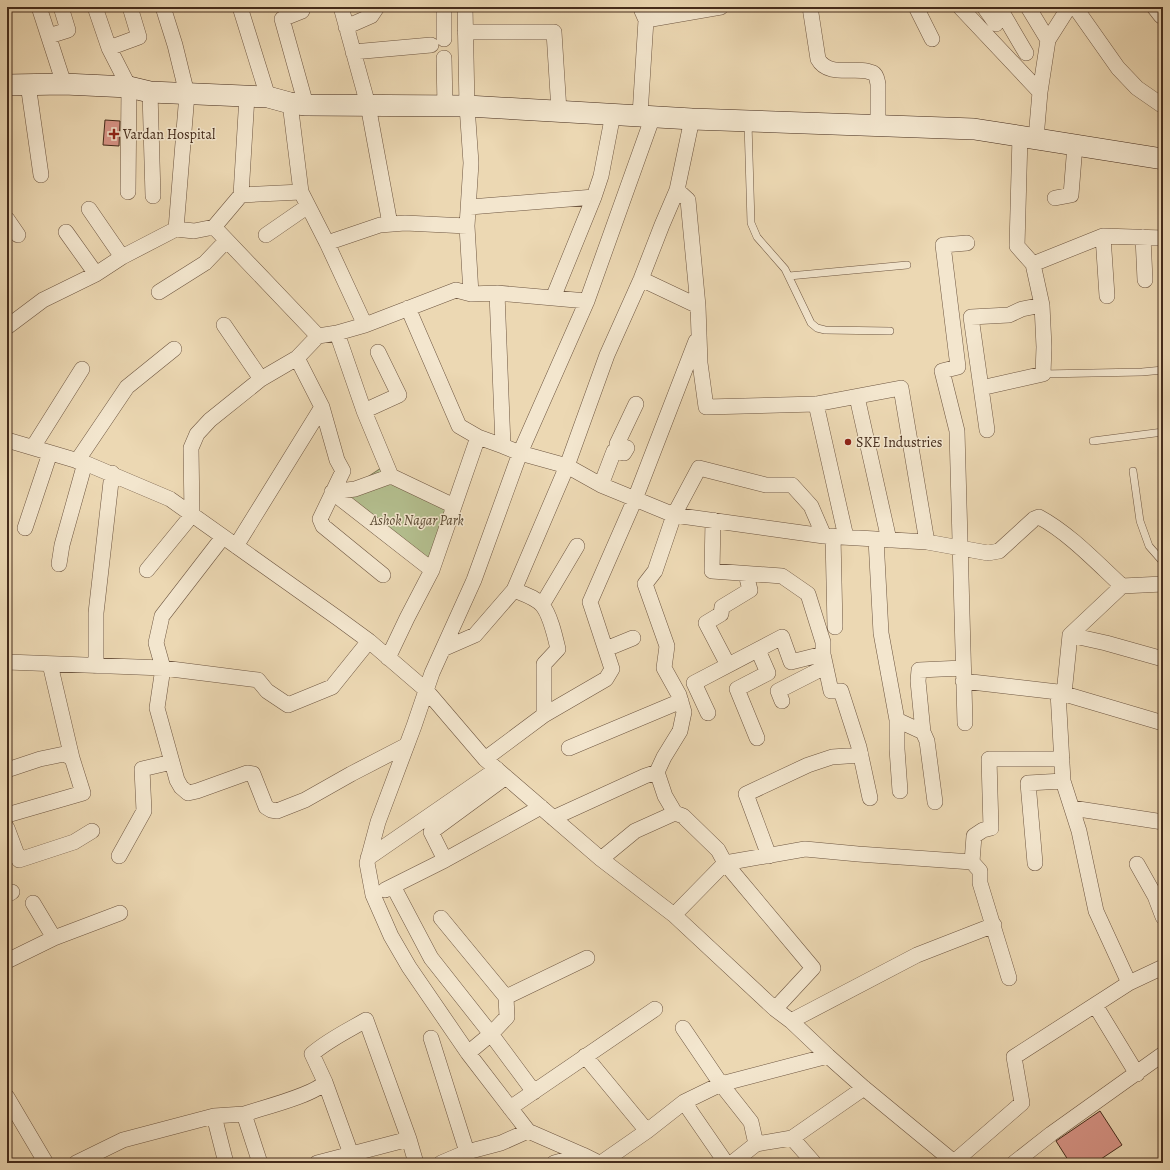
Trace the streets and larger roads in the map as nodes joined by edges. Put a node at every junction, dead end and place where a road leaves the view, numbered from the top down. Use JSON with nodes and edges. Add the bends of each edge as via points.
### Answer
{"nodes":[{"id":1,"x":40,"y":7,"type":"edge"},
{"id":2,"x":61,"y":7,"type":"edge"},
{"id":3,"x":95,"y":7,"type":"edge"},
{"id":4,"x":130,"y":7,"type":"edge"},
{"id":5,"x":163,"y":7,"type":"edge"},
{"id":6,"x":240,"y":7,"type":"edge"},
{"id":7,"x":300,"y":7,"type":"edge"},
{"id":8,"x":341,"y":7,"type":"edge"},
{"id":9,"x":377,"y":7,"type":"edge"},
{"id":10,"x":444,"y":7,"type":"edge"},
{"id":11,"x":465,"y":7,"type":"edge"},
{"id":12,"x":721,"y":7,"type":"edge"},
{"id":13,"x":810,"y":7,"type":"edge"},
{"id":14,"x":916,"y":7,"type":"edge"},
{"id":15,"x":960,"y":7,"type":"edge"},
{"id":16,"x":984,"y":7,"type":"edge"},
{"id":17,"x":999,"y":7,"type":"edge"},
{"id":18,"x":1028,"y":7,"type":"edge"},
{"id":19,"x":1069,"y":7,"type":"edge"},
{"id":20,"x":1075,"y":7,"type":"edge"},
{"id":21,"x":644,"y":14,"type":"edge"},
{"id":22,"x":996,"y":24,"type":"dead end"},
{"id":23,"x":346,"y":27,"type":"junction"},
{"id":24,"x":465,"y":32,"type":"junction"},
{"id":25,"x":49,"y":36,"type":"junction"},
{"id":26,"x":932,"y":39,"type":"dead end"},
{"id":27,"x":1048,"y":40,"type":"junction"},
{"id":28,"x":109,"y":48,"type":"junction"},
{"id":29,"x":353,"y":52,"type":"junction"},
{"id":30,"x":1026,"y":53,"type":"dead end"},
{"id":31,"x":444,"y":58,"type":"dead end"},
{"id":32,"x":7,"y":84,"type":"edge"},
{"id":33,"x":28,"y":84,"type":"junction"},
{"id":34,"x":64,"y":84,"type":"junction"},
{"id":35,"x":129,"y":87,"type":"junction"},
{"id":36,"x":150,"y":92,"type":"junction"},
{"id":37,"x":1040,"y":92,"type":"junction"},
{"id":38,"x":187,"y":94,"type":"junction"},
{"id":39,"x":247,"y":96,"type":"junction"},
{"id":40,"x":268,"y":97,"type":"junction"},
{"id":41,"x":298,"y":104,"type":"junction"},
{"id":42,"x":368,"y":106,"type":"junction"},
{"id":43,"x":445,"y":106,"type":"junction"},
{"id":44,"x":467,"y":106,"type":"junction"},
{"id":45,"x":1163,"y":106,"type":"edge"},
{"id":46,"x":559,"y":111,"type":"junction"},
{"id":47,"x":613,"y":114,"type":"junction"},
{"id":48,"x":647,"y":115,"type":"junction"},
{"id":49,"x":692,"y":119,"type":"junction"},
{"id":50,"x":878,"y":126,"type":"junction"},
{"id":51,"x":1028,"y":137,"type":"junction"},
{"id":52,"x":1075,"y":145,"type":"junction"},
{"id":53,"x":1161,"y":155,"type":"edge"},
{"id":54,"x":41,"y":176,"type":"dead end"},
{"id":55,"x":677,"y":190,"type":"junction"},
{"id":56,"x":128,"y":192,"type":"dead end"},
{"id":57,"x":301,"y":192,"type":"junction"},
{"id":58,"x":241,"y":195,"type":"junction"},
{"id":59,"x":153,"y":196,"type":"dead end"},
{"id":60,"x":594,"y":197,"type":"junction"},
{"id":61,"x":1055,"y":198,"type":"dead end"},
{"id":62,"x":308,"y":206,"type":"junction"},
{"id":63,"x":470,"y":207,"type":"junction"},
{"id":64,"x":89,"y":209,"type":"dead end"},
{"id":65,"x":7,"y":219,"type":"edge"},
{"id":66,"x":390,"y":224,"type":"junction"},
{"id":67,"x":467,"y":226,"type":"junction"},
{"id":68,"x":214,"y":227,"type":"junction"},
{"id":69,"x":176,"y":229,"type":"junction"},
{"id":70,"x":66,"y":232,"type":"dead end"},
{"id":71,"x":18,"y":235,"type":"dead end"},
{"id":72,"x":266,"y":236,"type":"dead end"},
{"id":73,"x":1103,"y":236,"type":"junction"},
{"id":74,"x":1143,"y":237,"type":"junction"},
{"id":75,"x":1163,"y":238,"type":"edge"},
{"id":76,"x":226,"y":241,"type":"junction"},
{"id":77,"x":327,"y":243,"type":"junction"},
{"id":78,"x":967,"y":243,"type":"dead end"},
{"id":79,"x":122,"y":257,"type":"junction"},
{"id":80,"x":1033,"y":264,"type":"junction"},
{"id":81,"x":96,"y":274,"type":"junction"},
{"id":82,"x":641,"y":279,"type":"junction"},
{"id":83,"x":1145,"y":280,"type":"dead end"},
{"id":84,"x":159,"y":292,"type":"dead end"},
{"id":85,"x":497,"y":293,"type":"junction"},
{"id":86,"x":471,"y":294,"type":"junction"},
{"id":87,"x":1107,"y":296,"type":"dead end"},
{"id":88,"x":553,"y":298,"type":"junction"},
{"id":89,"x":587,"y":301,"type":"junction"},
{"id":90,"x":1042,"y":305,"type":"junction"},
{"id":91,"x":698,"y":306,"type":"junction"},
{"id":92,"x":408,"y":308,"type":"junction"},
{"id":93,"x":224,"y":325,"type":"dead end"},
{"id":94,"x":365,"y":325,"type":"junction"},
{"id":95,"x":7,"y":327,"type":"edge"},
{"id":96,"x":337,"y":333,"type":"junction"},
{"id":97,"x":699,"y":335,"type":"junction"},
{"id":98,"x":318,"y":336,"type":"junction"},
{"id":99,"x":174,"y":349,"type":"dead end"},
{"id":100,"x":378,"y":352,"type":"dead end"},
{"id":101,"x":297,"y":358,"type":"junction"},
{"id":102,"x":82,"y":369,"type":"dead end"},
{"id":103,"x":261,"y":379,"type":"junction"},
{"id":104,"x":981,"y":388,"type":"junction"},
{"id":105,"x":856,"y":397,"type":"junction"},
{"id":106,"x":636,"y":404,"type":"dead end"},
{"id":107,"x":816,"y":404,"type":"junction"},
{"id":108,"x":322,"y":407,"type":"junction"},
{"id":109,"x":364,"y":410,"type":"junction"},
{"id":110,"x":986,"y":430,"type":"dead end"},
{"id":111,"x":478,"y":437,"type":"junction"},
{"id":112,"x":7,"y":440,"type":"edge"},
{"id":113,"x":503,"y":446,"type":"junction"},
{"id":114,"x":33,"y":447,"type":"junction"},
{"id":115,"x":50,"y":453,"type":"junction"},
{"id":116,"x":520,"y":453,"type":"junction"},
{"id":117,"x":81,"y":462,"type":"junction"},
{"id":118,"x":566,"y":466,"type":"junction"},
{"id":119,"x":112,"y":474,"type":"junction"},
{"id":120,"x":391,"y":476,"type":"junction"},
{"id":121,"x":601,"y":485,"type":"junction"},
{"id":122,"x":332,"y":492,"type":"junction"},
{"id":123,"x":635,"y":499,"type":"junction"},
{"id":124,"x":454,"y":506,"type":"junction"},
{"id":125,"x":192,"y":514,"type":"junction"},
{"id":126,"x":674,"y":515,"type":"junction"},
{"id":127,"x":713,"y":520,"type":"junction"},
{"id":128,"x":25,"y":528,"type":"dead end"},
{"id":129,"x":834,"y":536,"type":"junction"},
{"id":130,"x":223,"y":537,"type":"junction"},
{"id":131,"x":882,"y":539,"type":"junction"},
{"id":132,"x":927,"y":542,"type":"junction"},
{"id":133,"x":236,"y":546,"type":"junction"},
{"id":134,"x":577,"y":546,"type":"dead end"},
{"id":135,"x":960,"y":548,"type":"junction"},
{"id":136,"x":59,"y":564,"type":"dead end"},
{"id":137,"x":147,"y":570,"type":"dead end"},
{"id":138,"x":432,"y":570,"type":"junction"},
{"id":139,"x":746,"y":574,"type":"junction"},
{"id":140,"x":383,"y":575,"type":"dead end"},
{"id":141,"x":1163,"y":584,"type":"edge"},
{"id":142,"x":1122,"y":586,"type":"junction"},
{"id":143,"x":514,"y":590,"type":"junction"},
{"id":144,"x":542,"y":605,"type":"junction"},
{"id":145,"x":835,"y":627,"type":"dead end"},
{"id":146,"x":1070,"y":635,"type":"junction"},
{"id":147,"x":633,"y":638,"type":"dead end"},
{"id":148,"x":369,"y":641,"type":"junction"},
{"id":149,"x":443,"y":649,"type":"junction"},
{"id":150,"x":606,"y":650,"type":"junction"},
{"id":151,"x":758,"y":650,"type":"junction"},
{"id":152,"x":388,"y":658,"type":"junction"},
{"id":153,"x":1163,"y":659,"type":"edge"},
{"id":154,"x":824,"y":660,"type":"junction"},
{"id":155,"x":7,"y":662,"type":"edge"},
{"id":156,"x":50,"y":664,"type":"junction"},
{"id":157,"x":728,"y":665,"type":"junction"},
{"id":158,"x":96,"y":666,"type":"junction"},
{"id":159,"x":163,"y":668,"type":"junction"},
{"id":160,"x":963,"y":675,"type":"junction"},
{"id":161,"x":426,"y":690,"type":"junction"},
{"id":162,"x":1061,"y":693,"type":"junction"},
{"id":163,"x":680,"y":701,"type":"junction"},
{"id":164,"x":782,"y":701,"type":"dead end"},
{"id":165,"x":708,"y":713,"type":"dead end"},
{"id":166,"x":544,"y":714,"type":"junction"},
{"id":167,"x":897,"y":720,"type":"junction"},
{"id":168,"x":965,"y":723,"type":"dead end"},
{"id":169,"x":1163,"y":723,"type":"edge"},
{"id":170,"x":923,"y":732,"type":"junction"},
{"id":171,"x":757,"y":738,"type":"dead end"},
{"id":172,"x":406,"y":745,"type":"junction"},
{"id":173,"x":569,"y":748,"type":"dead end"},
{"id":174,"x":861,"y":755,"type":"junction"},
{"id":175,"x":72,"y":758,"type":"junction"},
{"id":176,"x":485,"y":759,"type":"junction"},
{"id":177,"x":1062,"y":759,"type":"junction"},
{"id":178,"x":172,"y":762,"type":"junction"},
{"id":179,"x":7,"y":770,"type":"edge"},
{"id":180,"x":657,"y":772,"type":"junction"},
{"id":181,"x":502,"y":773,"type":"junction"},
{"id":182,"x":1063,"y":781,"type":"junction"},
{"id":183,"x":900,"y":791,"type":"dead end"},
{"id":184,"x":870,"y":798,"type":"dead end"},
{"id":185,"x":935,"y":802,"type":"dead end"},
{"id":186,"x":541,"y":807,"type":"junction"},
{"id":187,"x":1072,"y":808,"type":"junction"},
{"id":188,"x":675,"y":813,"type":"junction"},
{"id":189,"x":7,"y":815,"type":"edge"},
{"id":190,"x":553,"y":818,"type":"junction"},
{"id":191,"x":1163,"y":822,"type":"edge"},
{"id":192,"x":7,"y":828,"type":"edge"},
{"id":193,"x":92,"y":830,"type":"dead end"},
{"id":194,"x":118,"y":856,"type":"dead end"},
{"id":195,"x":769,"y":856,"type":"junction"},
{"id":196,"x":368,"y":858,"type":"junction"},
{"id":197,"x":601,"y":859,"type":"junction"},
{"id":198,"x":445,"y":860,"type":"junction"},
{"id":199,"x":972,"y":862,"type":"junction"},
{"id":200,"x":725,"y":863,"type":"junction"},
{"id":201,"x":1035,"y":863,"type":"dead end"},
{"id":202,"x":1137,"y":864,"type":"dead end"},
{"id":203,"x":393,"y":886,"type":"junction"},
{"id":204,"x":373,"y":895,"type":"junction"},
{"id":205,"x":33,"y":903,"type":"dead end"},
{"id":206,"x":120,"y":912,"type":"dead end"},
{"id":207,"x":674,"y":915,"type":"junction"},
{"id":208,"x":1163,"y":917,"type":"edge"},
{"id":209,"x":441,"y":918,"type":"dead end"},
{"id":210,"x":994,"y":925,"type":"junction"},
{"id":211,"x":54,"y":938,"type":"junction"},
{"id":212,"x":587,"y":958,"type":"dead end"},
{"id":213,"x":7,"y":961,"type":"edge"},
{"id":214,"x":1163,"y":967,"type":"edge"},
{"id":215,"x":1009,"y":978,"type":"dead end"},
{"id":216,"x":1129,"y":983,"type":"junction"},
{"id":217,"x":506,"y":997,"type":"junction"},
{"id":218,"x":1095,"y":1005,"type":"junction"},
{"id":219,"x":655,"y":1009,"type":"dead end"},
{"id":220,"x":775,"y":1009,"type":"junction"},
{"id":221,"x":791,"y":1021,"type":"junction"},
{"id":222,"x":683,"y":1028,"type":"dead end"},
{"id":223,"x":491,"y":1034,"type":"junction"},
{"id":224,"x":431,"y":1038,"type":"dead end"},
{"id":225,"x":468,"y":1053,"type":"junction"},
{"id":226,"x":1163,"y":1054,"type":"edge"},
{"id":227,"x":586,"y":1056,"type":"junction"},
{"id":228,"x":828,"y":1056,"type":"junction"},
{"id":229,"x":1138,"y":1074,"type":"junction"},
{"id":230,"x":325,"y":1082,"type":"junction"},
{"id":231,"x":721,"y":1084,"type":"junction"},
{"id":232,"x":864,"y":1088,"type":"junction"},
{"id":233,"x":534,"y":1092,"type":"junction"},
{"id":234,"x":7,"y":1097,"type":"edge"},
{"id":235,"x":684,"y":1102,"type":"junction"},
{"id":236,"x":510,"y":1108,"type":"junction"},
{"id":237,"x":244,"y":1114,"type":"junction"},
{"id":238,"x":214,"y":1116,"type":"junction"},
{"id":239,"x":528,"y":1131,"type":"junction"},
{"id":240,"x":647,"y":1131,"type":"junction"},
{"id":241,"x":792,"y":1138,"type":"junction"},
{"id":242,"x":409,"y":1140,"type":"junction"},
{"id":243,"x":756,"y":1144,"type":"junction"},
{"id":244,"x":467,"y":1152,"type":"junction"},
{"id":245,"x":351,"y":1154,"type":"junction"},
{"id":246,"x":583,"y":1155,"type":"junction"},
{"id":247,"x":46,"y":1163,"type":"edge"},
{"id":248,"x":76,"y":1163,"type":"edge"},
{"id":249,"x":226,"y":1163,"type":"edge"},
{"id":250,"x":260,"y":1163,"type":"edge"},
{"id":251,"x":316,"y":1163,"type":"edge"},
{"id":252,"x":416,"y":1163,"type":"edge"},
{"id":253,"x":441,"y":1163,"type":"edge"},
{"id":254,"x":554,"y":1163,"type":"edge"},
{"id":255,"x":600,"y":1163,"type":"edge"},
{"id":256,"x":726,"y":1163,"type":"edge"},
{"id":257,"x":732,"y":1163,"type":"edge"},
{"id":258,"x":814,"y":1163,"type":"edge"},
{"id":259,"x":954,"y":1163,"type":"edge"},
{"id":260,"x":1014,"y":1163,"type":"edge"}],
"edges":[{"from":1,"to":25,"type":"street"},
{"from":2,"to":25,"type":"street","via":[[68,30]]},
{"from":3,"to":28,"type":"street"},
{"from":4,"to":28,"type":"street","via":[[139,37]]},
{"from":5,"to":38,"type":"street"},
{"from":6,"to":40,"type":"street"},
{"from":7,"to":41,"type":"street","via":[[302,11],[282,19]]},
{"from":8,"to":23,"type":"street"},
{"from":9,"to":23,"type":"street","via":[[371,16]]},
{"from":10,"to":29,"type":"street","via":[[437,42]]},
{"from":11,"to":24,"type":"street"},
{"from":12,"to":21,"type":"street"},
{"from":13,"to":50,"type":"street","via":[[821,65],[835,70],[873,73],[877,77]]},
{"from":14,"to":26,"type":"street"},
{"from":15,"to":37,"type":"street"},
{"from":16,"to":22,"type":"street"},
{"from":17,"to":30,"type":"street"},
{"from":18,"to":27,"type":"street"},
{"from":19,"to":27,"type":"street"},
{"from":20,"to":45,"type":"street","via":[[1118,68],[1137,88]]},
{"from":21,"to":48,"type":"street"},
{"from":23,"to":29,"type":"street"},
{"from":24,"to":44,"type":"street"},
{"from":24,"to":46,"type":"street","via":[[554,32]]},
{"from":25,"to":34,"type":"street"},
{"from":27,"to":37,"type":"street"},
{"from":28,"to":35,"type":"street"},
{"from":29,"to":42,"type":"street"},
{"from":31,"to":43,"type":"street"},
{"from":32,"to":33,"type":"street"},
{"from":33,"to":34,"type":"street"},
{"from":33,"to":54,"type":"street"},
{"from":34,"to":35,"type":"street"},
{"from":35,"to":36,"type":"street"},
{"from":35,"to":56,"type":"street"},
{"from":36,"to":38,"type":"street"},
{"from":36,"to":59,"type":"street"},
{"from":37,"to":51,"type":"street"},
{"from":38,"to":39,"type":"street"},
{"from":38,"to":69,"type":"street"},
{"from":39,"to":40,"type":"street"},
{"from":39,"to":58,"type":"street"},
{"from":40,"to":41,"type":"street"},
{"from":41,"to":42,"type":"street"},
{"from":41,"to":57,"type":"street"},
{"from":42,"to":43,"type":"street"},
{"from":42,"to":66,"type":"street"},
{"from":43,"to":44,"type":"street"},
{"from":44,"to":46,"type":"street"},
{"from":44,"to":63,"type":"street","via":[[471,163]]},
{"from":46,"to":47,"type":"street"},
{"from":47,"to":48,"type":"street"},
{"from":47,"to":60,"type":"street","via":[[601,176]]},
{"from":48,"to":49,"type":"street"},
{"from":48,"to":89,"type":"street"},
{"from":49,"to":50,"type":"street"},
{"from":49,"to":55,"type":"street"},
{"from":50,"to":51,"type":"street","via":[[974,129]]},
{"from":51,"to":52,"type":"street"},
{"from":51,"to":80,"type":"street","via":[[1017,246]]},
{"from":52,"to":53,"type":"street"},
{"from":52,"to":61,"type":"street","via":[[1071,195]]},
{"from":55,"to":82,"type":"street"},
{"from":55,"to":91,"type":"street","via":[[688,200]]},
{"from":57,"to":58,"type":"street"},
{"from":57,"to":62,"type":"street"},
{"from":58,"to":68,"type":"street"},
{"from":60,"to":63,"type":"street"},
{"from":60,"to":88,"type":"street"},
{"from":62,"to":72,"type":"street"},
{"from":62,"to":77,"type":"street"},
{"from":63,"to":67,"type":"street"},
{"from":64,"to":79,"type":"street"},
{"from":65,"to":71,"type":"street"},
{"from":66,"to":67,"type":"street"},
{"from":66,"to":77,"type":"street"},
{"from":67,"to":86,"type":"street"},
{"from":68,"to":69,"type":"street"},
{"from":68,"to":76,"type":"street"},
{"from":69,"to":79,"type":"street"},
{"from":70,"to":81,"type":"street"},
{"from":73,"to":74,"type":"street"},
{"from":73,"to":80,"type":"street"},
{"from":73,"to":87,"type":"street"},
{"from":74,"to":75,"type":"street"},
{"from":74,"to":83,"type":"street"},
{"from":76,"to":84,"type":"street","via":[[205,263]]},
{"from":76,"to":98,"type":"street"},
{"from":77,"to":94,"type":"street"},
{"from":78,"to":135,"type":"street","via":[[943,245],[958,367],[942,371],[958,431]]},
{"from":79,"to":81,"type":"street"},
{"from":80,"to":90,"type":"street"},
{"from":81,"to":95,"type":"street","via":[[43,300]]},
{"from":82,"to":91,"type":"street"},
{"from":82,"to":118,"type":"street","via":[[607,355]]},
{"from":85,"to":86,"type":"street"},
{"from":85,"to":88,"type":"street"},
{"from":85,"to":113,"type":"street"},
{"from":86,"to":92,"type":"street","via":[[456,290]]},
{"from":88,"to":89,"type":"street"},
{"from":89,"to":116,"type":"street"},
{"from":90,"to":104,"type":"street","via":[[1044,374]]},
{"from":90,"to":104,"type":"street","via":[[1022,308],[1009,315],[971,317]]},
{"from":91,"to":97,"type":"street"},
{"from":92,"to":94,"type":"street"},
{"from":92,"to":111,"type":"street","via":[[459,426]]},
{"from":93,"to":103,"type":"street"},
{"from":94,"to":96,"type":"street"},
{"from":96,"to":98,"type":"street"},
{"from":96,"to":109,"type":"street"},
{"from":97,"to":107,"type":"street","via":[[706,407]]},
{"from":97,"to":123,"type":"street"},
{"from":98,"to":101,"type":"street"},
{"from":99,"to":117,"type":"street","via":[[127,387]]},
{"from":100,"to":109,"type":"street","via":[[399,394]]},
{"from":101,"to":103,"type":"street"},
{"from":101,"to":108,"type":"street"},
{"from":102,"to":114,"type":"street"},
{"from":103,"to":125,"type":"street","via":[[210,420],[197,434],[191,448]]},
{"from":104,"to":110,"type":"street"},
{"from":105,"to":107,"type":"street"},
{"from":105,"to":131,"type":"street"},
{"from":105,"to":132,"type":"street","via":[[900,388]]},
{"from":106,"to":121,"type":"street","via":[[618,444],[627,448],[624,454],[614,451]]},
{"from":107,"to":129,"type":"street"},
{"from":108,"to":122,"type":"street","via":[[337,460],[343,471]]},
{"from":108,"to":133,"type":"street"},
{"from":109,"to":120,"type":"street"},
{"from":111,"to":113,"type":"street"},
{"from":111,"to":124,"type":"street"},
{"from":112,"to":114,"type":"street"},
{"from":113,"to":116,"type":"street"},
{"from":114,"to":115,"type":"street"},
{"from":115,"to":117,"type":"street"},
{"from":115,"to":128,"type":"street"},
{"from":116,"to":118,"type":"street"},
{"from":116,"to":149,"type":"street","via":[[474,580]]},
{"from":117,"to":119,"type":"street"},
{"from":117,"to":136,"type":"street"},
{"from":118,"to":121,"type":"street"},
{"from":118,"to":143,"type":"street"},
{"from":119,"to":125,"type":"street","via":[[170,499]]},
{"from":119,"to":158,"type":"street","via":[[96,613]]},
{"from":120,"to":122,"type":"street","via":[[354,489]]},
{"from":120,"to":124,"type":"street"},
{"from":121,"to":123,"type":"street"},
{"from":122,"to":138,"type":"street"},
{"from":122,"to":140,"type":"street","via":[[320,519],[323,526]]},
{"from":123,"to":126,"type":"street"},
{"from":123,"to":150,"type":"street","via":[[590,602]]},
{"from":124,"to":138,"type":"street"},
{"from":125,"to":130,"type":"street"},
{"from":125,"to":137,"type":"street"},
{"from":126,"to":127,"type":"street"},
{"from":126,"to":129,"type":"street","via":[[699,468],[766,485],[792,485]]},
{"from":126,"to":163,"type":"street","via":[[655,571],[645,584],[667,646],[664,668],[679,694]]},
{"from":127,"to":129,"type":"street"},
{"from":127,"to":139,"type":"street","via":[[712,571]]},
{"from":129,"to":131,"type":"street"},
{"from":129,"to":145,"type":"street"},
{"from":130,"to":133,"type":"street"},
{"from":130,"to":159,"type":"street","via":[[162,616],[156,643]]},
{"from":131,"to":132,"type":"street"},
{"from":131,"to":167,"type":"street","via":[[881,633]]},
{"from":132,"to":135,"type":"street"},
{"from":133,"to":148,"type":"street"},
{"from":134,"to":144,"type":"street"},
{"from":135,"to":142,"type":"street","via":[[988,553],[999,551],[1039,517],[1066,536]]},
{"from":135,"to":160,"type":"street"},
{"from":138,"to":152,"type":"street"},
{"from":139,"to":154,"type":"street","via":[[782,576],[808,594],[823,642]]},
{"from":139,"to":157,"type":"street","via":[[750,590],[722,607],[720,614],[706,623]]},
{"from":141,"to":142,"type":"street"},
{"from":142,"to":146,"type":"street"},
{"from":143,"to":144,"type":"street"},
{"from":143,"to":149,"type":"street","via":[[475,635]]},
{"from":144,"to":166,"type":"street","via":[[554,632],[558,649],[544,664]]},
{"from":146,"to":153,"type":"street"},
{"from":146,"to":162,"type":"street"},
{"from":147,"to":150,"type":"street"},
{"from":148,"to":152,"type":"street"},
{"from":148,"to":159,"type":"street","via":[[332,687],[288,705],[267,691],[258,680]]},
{"from":149,"to":161,"type":"street"},
{"from":150,"to":166,"type":"street","via":[[612,669],[606,679]]},
{"from":151,"to":154,"type":"street","via":[[782,637],[791,662]]},
{"from":151,"to":157,"type":"street"},
{"from":151,"to":171,"type":"street","via":[[768,673],[737,689]]},
{"from":152,"to":161,"type":"street"},
{"from":154,"to":164,"type":"street","via":[[778,690]]},
{"from":154,"to":174,"type":"street","via":[[831,692],[841,691]]},
{"from":155,"to":156,"type":"street"},
{"from":156,"to":158,"type":"street"},
{"from":156,"to":175,"type":"street"},
{"from":157,"to":165,"type":"street","via":[[694,683]]},
{"from":158,"to":159,"type":"street"},
{"from":159,"to":178,"type":"street","via":[[157,708]]},
{"from":160,"to":162,"type":"street"},
{"from":160,"to":168,"type":"street"},
{"from":160,"to":170,"type":"street","via":[[919,670]]},
{"from":161,"to":172,"type":"street"},
{"from":161,"to":176,"type":"street"},
{"from":162,"to":169,"type":"street"},
{"from":162,"to":177,"type":"street"},
{"from":163,"to":173,"type":"street"},
{"from":163,"to":180,"type":"street","via":[[684,712],[682,724]]},
{"from":166,"to":176,"type":"street"},
{"from":167,"to":170,"type":"street"},
{"from":167,"to":183,"type":"street"},
{"from":170,"to":185,"type":"street","via":[[927,742]]},
{"from":172,"to":178,"type":"street","via":[[305,800],[277,811],[266,807],[254,774],[247,773],[188,793],[177,780]]},
{"from":172,"to":196,"type":"street"},
{"from":174,"to":184,"type":"street"},
{"from":174,"to":195,"type":"street","via":[[832,757],[808,765],[746,794]]},
{"from":175,"to":179,"type":"street","via":[[64,754]]},
{"from":175,"to":189,"type":"street","via":[[83,793]]},
{"from":176,"to":181,"type":"street"},
{"from":177,"to":182,"type":"street"},
{"from":177,"to":199,"type":"street","via":[[989,759],[991,828],[974,836]]},
{"from":178,"to":194,"type":"street","via":[[142,769],[144,811]]},
{"from":180,"to":188,"type":"street"},
{"from":180,"to":190,"type":"street"},
{"from":181,"to":186,"type":"street"},
{"from":181,"to":196,"type":"street"},
{"from":181,"to":198,"type":"street","via":[[431,832]]},
{"from":182,"to":187,"type":"street"},
{"from":182,"to":201,"type":"street","via":[[1028,783]]},
{"from":186,"to":190,"type":"street"},
{"from":186,"to":198,"type":"street"},
{"from":187,"to":191,"type":"street"},
{"from":187,"to":216,"type":"street","via":[[1096,911]]},
{"from":188,"to":197,"type":"street","via":[[635,831]]},
{"from":188,"to":200,"type":"street","via":[[683,816],[718,850]]},
{"from":190,"to":197,"type":"street"},
{"from":192,"to":193,"type":"street","via":[[19,860],[74,842]]},
{"from":195,"to":199,"type":"street","via":[[805,849]]},
{"from":195,"to":200,"type":"street"},
{"from":196,"to":204,"type":"street","via":[[366,863]]},
{"from":197,"to":207,"type":"street"},
{"from":198,"to":203,"type":"street"},
{"from":199,"to":210,"type":"street","via":[[980,871],[980,883]]},
{"from":200,"to":207,"type":"street"},
{"from":200,"to":220,"type":"street","via":[[813,968]]},
{"from":202,"to":208,"type":"street","via":[[1155,896]]},
{"from":203,"to":204,"type":"street"},
{"from":203,"to":223,"type":"street","via":[[431,958]]},
{"from":204,"to":225,"type":"street","via":[[391,936],[409,967]]},
{"from":205,"to":211,"type":"street"},
{"from":206,"to":211,"type":"street"},
{"from":207,"to":220,"type":"street"},
{"from":209,"to":217,"type":"street"},
{"from":210,"to":215,"type":"street"},
{"from":210,"to":221,"type":"street","via":[[917,955]]},
{"from":211,"to":213,"type":"street"},
{"from":212,"to":217,"type":"street"},
{"from":214,"to":216,"type":"street"},
{"from":216,"to":218,"type":"street"},
{"from":217,"to":223,"type":"street","via":[[506,1017]]},
{"from":218,"to":229,"type":"street"},
{"from":218,"to":259,"type":"street","via":[[1014,1058],[1022,1103]]},
{"from":219,"to":227,"type":"street"},
{"from":220,"to":221,"type":"street"},
{"from":221,"to":228,"type":"street"},
{"from":222,"to":231,"type":"street"},
{"from":223,"to":225,"type":"street"},
{"from":223,"to":233,"type":"street"},
{"from":224,"to":244,"type":"street"},
{"from":225,"to":236,"type":"street"},
{"from":226,"to":229,"type":"street"},
{"from":227,"to":233,"type":"street"},
{"from":227,"to":240,"type":"street"},
{"from":228,"to":231,"type":"street"},
{"from":228,"to":232,"type":"street"},
{"from":229,"to":260,"type":"street"},
{"from":230,"to":237,"type":"street","via":[[309,1093]]},
{"from":230,"to":242,"type":"street","via":[[312,1054],[320,1046],[366,1020]]},
{"from":230,"to":245,"type":"street"},
{"from":231,"to":235,"type":"street"},
{"from":231,"to":243,"type":"street","via":[[751,1122]]},
{"from":232,"to":241,"type":"street"},
{"from":232,"to":259,"type":"street"},
{"from":233,"to":236,"type":"street"},
{"from":234,"to":247,"type":"street"},
{"from":235,"to":240,"type":"street"},
{"from":235,"to":256,"type":"street"},
{"from":236,"to":239,"type":"street"},
{"from":237,"to":238,"type":"street"},
{"from":237,"to":250,"type":"street"},
{"from":238,"to":248,"type":"street","via":[[123,1140]]},
{"from":238,"to":249,"type":"street"},
{"from":239,"to":244,"type":"street","via":[[501,1143]]},
{"from":239,"to":246,"type":"street"},
{"from":240,"to":255,"type":"street"},
{"from":241,"to":243,"type":"street"},
{"from":241,"to":258,"type":"street"},
{"from":242,"to":245,"type":"street"},
{"from":242,"to":252,"type":"street"},
{"from":243,"to":257,"type":"street"},
{"from":244,"to":253,"type":"street"},
{"from":245,"to":251,"type":"street"},
{"from":246,"to":254,"type":"street"},
{"from":246,"to":255,"type":"street"}]}
